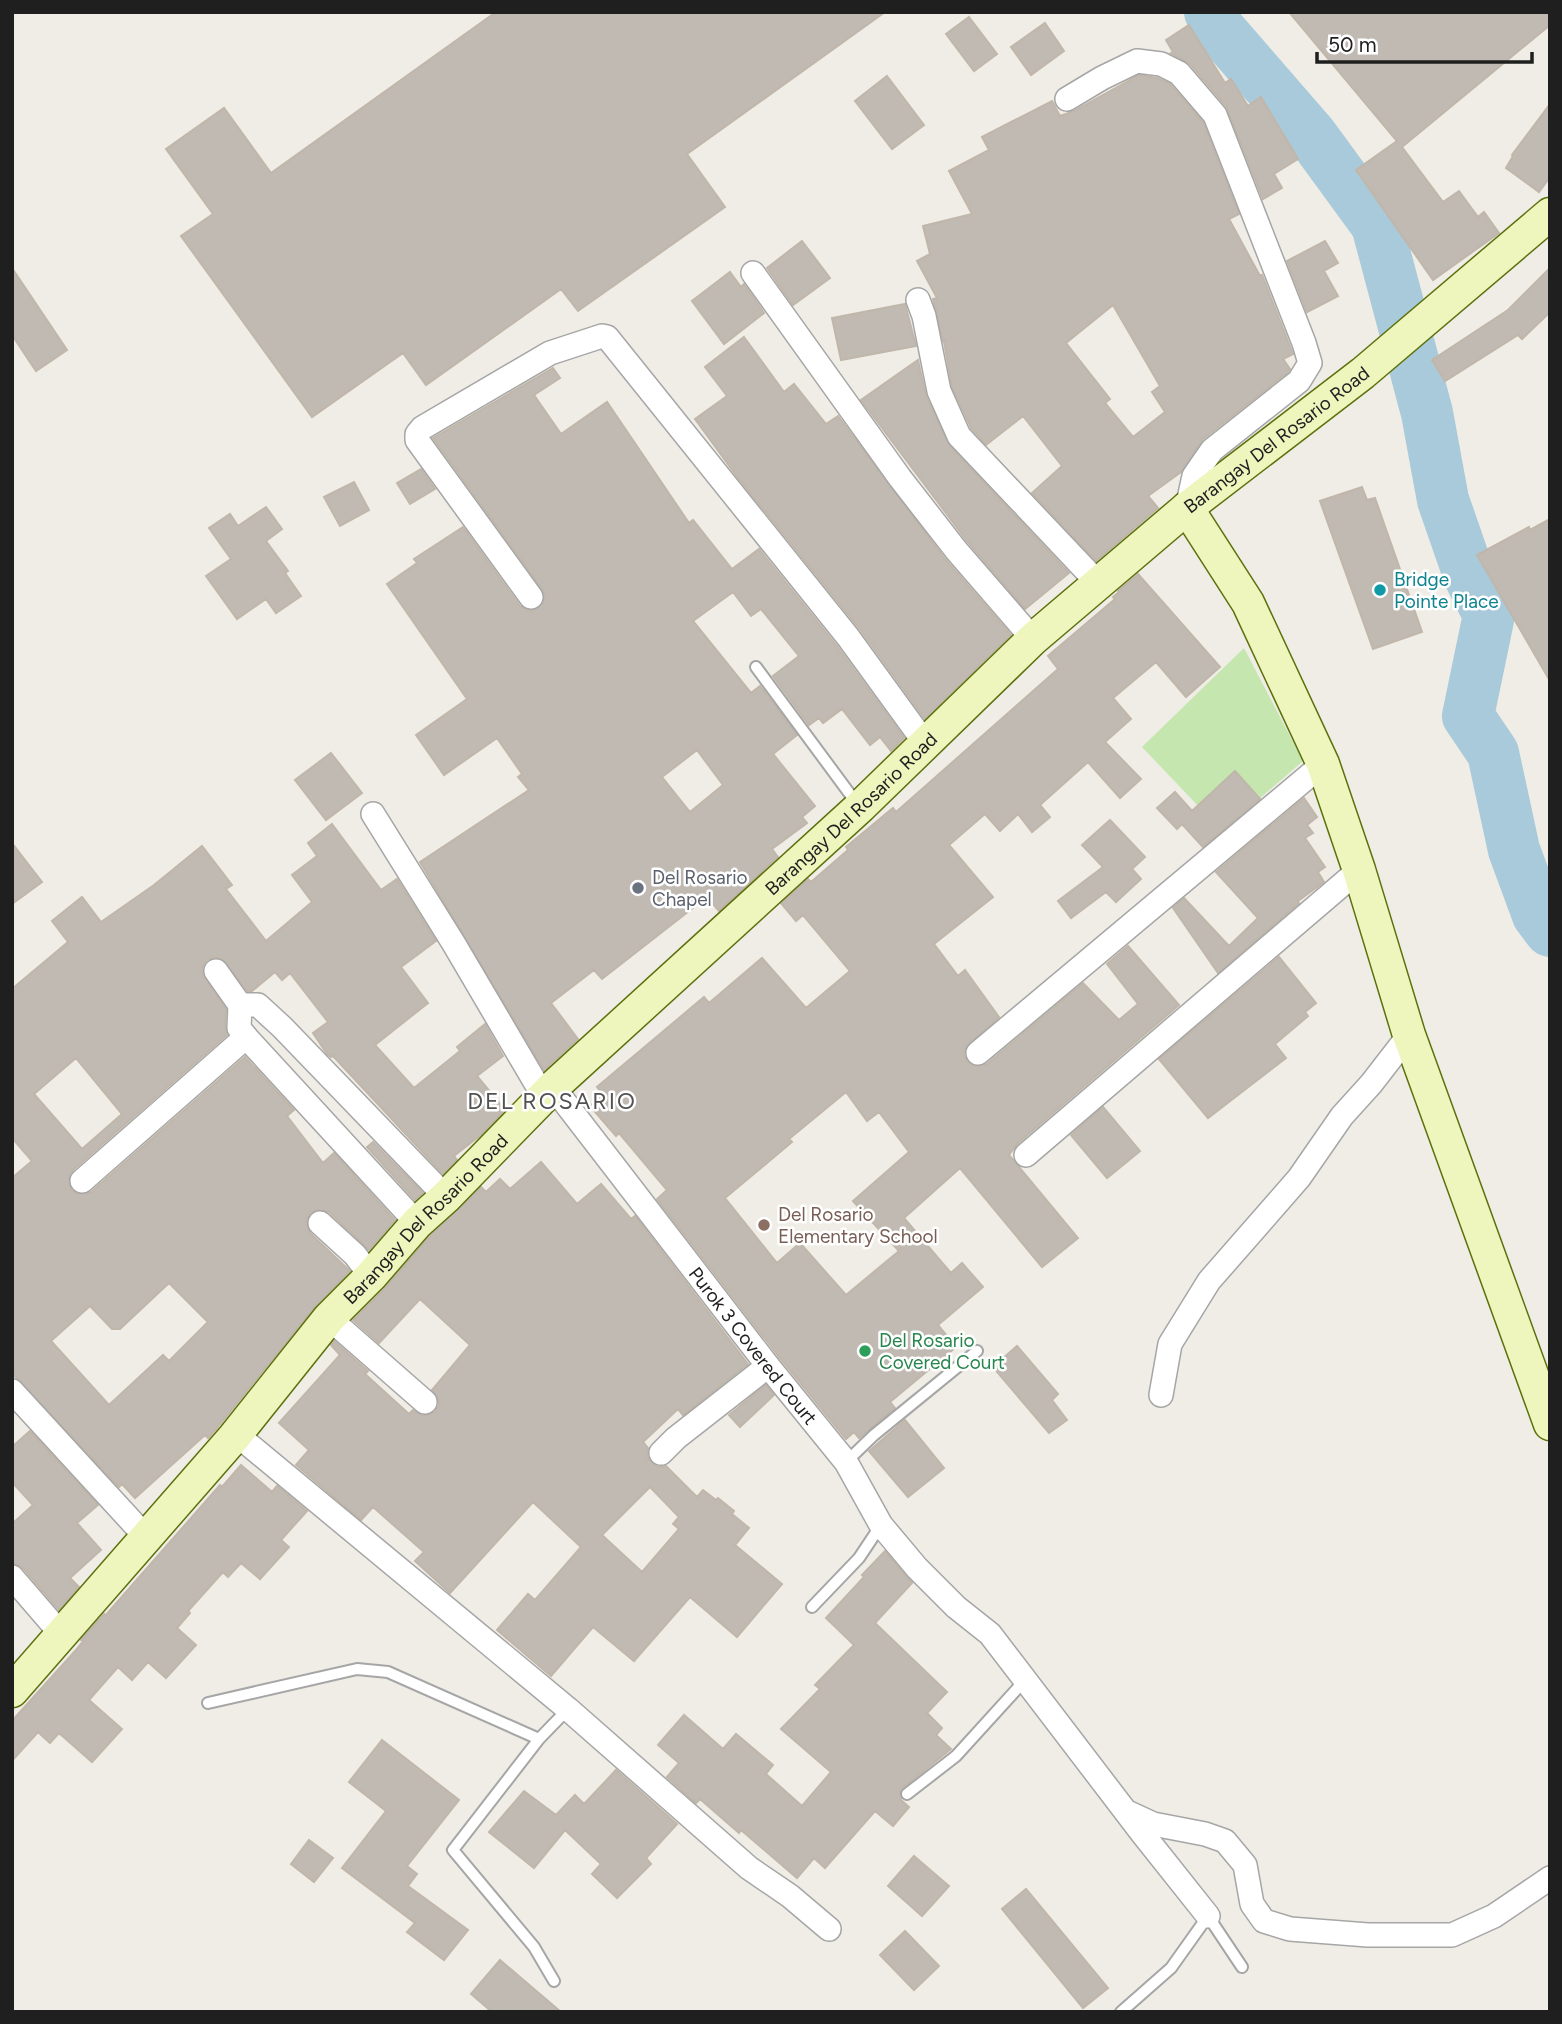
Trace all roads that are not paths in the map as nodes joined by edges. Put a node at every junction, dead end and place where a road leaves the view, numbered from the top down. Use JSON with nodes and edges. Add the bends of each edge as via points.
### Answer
{"nodes":[{"id":1,"x":1067,"y":99,"type":"dead end"},
{"id":2,"x":1550,"y":214,"type":"edge"},
{"id":3,"x":753,"y":274,"type":"dead end"},
{"id":4,"x":918,"y":300,"type":"dead end"},
{"id":5,"x":1187,"y":508,"type":"junction"},
{"id":6,"x":1099,"y":584,"type":"junction"},
{"id":7,"x":531,"y":597,"type":"dead end"},
{"id":8,"x":1033,"y":639,"type":"junction"},
{"id":9,"x":756,"y":667,"type":"dead end"},
{"id":10,"x":925,"y":743,"type":"junction"},
{"id":11,"x":1323,"y":764,"type":"junction"},
{"id":12,"x":860,"y":807,"type":"junction"},
{"id":13,"x":373,"y":814,"type":"dead end"},
{"id":14,"x":1359,"y":870,"type":"junction"},
{"id":15,"x":216,"y":971,"type":"dead end"},
{"id":16,"x":240,"y":1004,"type":"junction"},
{"id":17,"x":1409,"y":1035,"type":"junction"},
{"id":18,"x":246,"y":1037,"type":"junction"},
{"id":19,"x":978,"y":1053,"type":"dead end"},
{"id":20,"x":548,"y":1092,"type":"junction"},
{"id":21,"x":1026,"y":1155,"type":"dead end"},
{"id":22,"x":82,"y":1181,"type":"dead end"},
{"id":23,"x":446,"y":1197,"type":"junction"},
{"id":24,"x":320,"y":1223,"type":"dead end"},
{"id":25,"x":417,"y":1223,"type":"junction"},
{"id":26,"x":371,"y":1276,"type":"junction"},
{"id":27,"x":329,"y":1318,"type":"junction"},
{"id":28,"x":977,"y":1351,"type":"dead end"},
{"id":29,"x":768,"y":1366,"type":"junction"},
{"id":30,"x":12,"y":1391,"type":"edge"},
{"id":31,"x":1161,"y":1395,"type":"dead end"},
{"id":32,"x":425,"y":1402,"type":"dead end"},
{"id":33,"x":1550,"y":1424,"type":"edge"},
{"id":34,"x":236,"y":1434,"type":"junction"},
{"id":35,"x":661,"y":1453,"type":"dead end"},
{"id":36,"x":846,"y":1462,"type":"junction"},
{"id":37,"x":881,"y":1525,"type":"junction"},
{"id":38,"x":146,"y":1537,"type":"junction"},
{"id":39,"x":12,"y":1577,"type":"edge"},
{"id":40,"x":813,"y":1607,"type":"dead end"},
{"id":41,"x":62,"y":1635,"type":"junction"},
{"id":42,"x":1026,"y":1679,"type":"junction"},
{"id":43,"x":12,"y":1691,"type":"edge"},
{"id":44,"x":208,"y":1703,"type":"dead end"},
{"id":45,"x":568,"y":1709,"type":"junction"},
{"id":46,"x":539,"y":1739,"type":"junction"},
{"id":47,"x":907,"y":1794,"type":"dead end"},
{"id":48,"x":1126,"y":1812,"type":"junction"},
{"id":49,"x":1550,"y":1878,"type":"edge"},
{"id":50,"x":1208,"y":1916,"type":"junction"},
{"id":51,"x":829,"y":1929,"type":"dead end"},
{"id":52,"x":1242,"y":1967,"type":"dead end"},
{"id":53,"x":554,"y":1981,"type":"dead end"},
{"id":54,"x":1121,"y":2012,"type":"edge"}],
"edges":[{"from":1,"to":5,"type":"street","via":[[1137,61],[1161,64],[1179,73],[1214,115],[1304,342],[1310,363],[1299,381],[1212,450],[1194,476]]},
{"from":2,"to":5,"type":"main road","name":"Barangay Del Rosario Road","via":[[1363,373]]},
{"from":3,"to":8,"type":"street","via":[[900,478]]},
{"from":4,"to":6,"type":"street","via":[[939,391],[959,436]]},
{"from":5,"to":6,"type":"main road","name":"Barangay Del Rosario Road"},
{"from":5,"to":11,"type":"main road","via":[[1248,603]]},
{"from":6,"to":8,"type":"main road","name":"Barangay Del Rosario Road"},
{"from":7,"to":10,"type":"street","via":[[417,434],[550,353],[607,337],[848,637]]},
{"from":8,"to":10,"type":"main road","name":"Barangay Del Rosario Road"},
{"from":9,"to":12,"type":"lane"},
{"from":10,"to":12,"type":"main road","name":"Barangay Del Rosario Road"},
{"from":11,"to":14,"type":"main road"},
{"from":11,"to":19,"type":"street"},
{"from":12,"to":20,"type":"main road","name":"Barangay Del Rosario Road"},
{"from":13,"to":20,"type":"street","name":"Purok 3 Covered Court"},
{"from":14,"to":17,"type":"main road"},
{"from":14,"to":21,"type":"street"},
{"from":15,"to":16,"type":"street"},
{"from":16,"to":18,"type":"street","via":[[239,1028]]},
{"from":16,"to":23,"type":"street","via":[[266,1010]]},
{"from":17,"to":31,"type":"street","via":[[1342,1116],[1299,1178],[1209,1280],[1170,1344]]},
{"from":17,"to":33,"type":"main road"},
{"from":18,"to":22,"type":"street"},
{"from":18,"to":25,"type":"street"},
{"from":20,"to":23,"type":"main road","name":"Barangay Del Rosario Road"},
{"from":20,"to":29,"type":"street","name":"Purok 3 Covered Court"},
{"from":23,"to":25,"type":"main road","name":"Barangay Del Rosario Road"},
{"from":24,"to":26,"type":"street"},
{"from":25,"to":26,"type":"main road","name":"Barangay Del Rosario Road"},
{"from":26,"to":27,"type":"main road","name":"Barangay Del Rosario Road"},
{"from":27,"to":32,"type":"street"},
{"from":27,"to":34,"type":"main road","name":"Barangay Del Rosario Road"},
{"from":28,"to":36,"type":"lane"},
{"from":29,"to":35,"type":"street"},
{"from":29,"to":36,"type":"street","name":"Purok 3 Covered Court"},
{"from":30,"to":38,"type":"street"},
{"from":34,"to":38,"type":"main road","name":"Barangay Del Rosario Road"},
{"from":34,"to":45,"type":"street"},
{"from":36,"to":37,"type":"street","name":"Purok 3 Covered Court"},
{"from":37,"to":40,"type":"lane","via":[[859,1558]]},
{"from":37,"to":42,"type":"street","name":"Purok 3 Covered Court","via":[[916,1568],[990,1634]]},
{"from":38,"to":41,"type":"main road","name":"Barangay Del Rosario Road"},
{"from":39,"to":41,"type":"street"},
{"from":41,"to":43,"type":"main road","name":"Barangay Del Rosario Road"},
{"from":42,"to":47,"type":"lane","via":[[956,1756]]},
{"from":42,"to":48,"type":"street","name":"Purok 3 Covered Court"},
{"from":44,"to":46,"type":"lane","via":[[356,1670],[388,1672]]},
{"from":45,"to":46,"type":"lane"},
{"from":45,"to":51,"type":"street","via":[[749,1868]]},
{"from":46,"to":53,"type":"lane","via":[[453,1850],[534,1947]]},
{"from":48,"to":49,"type":"street","via":[[1153,1824],[1225,1841],[1245,1865],[1258,1913],[1264,1921],[1290,1929],[1452,1935],[1494,1916]]},
{"from":48,"to":50,"type":"street","name":"Purok 3 Covered Court"},
{"from":50,"to":52,"type":"lane"},
{"from":50,"to":54,"type":"lane","via":[[1171,1968]]}]}
